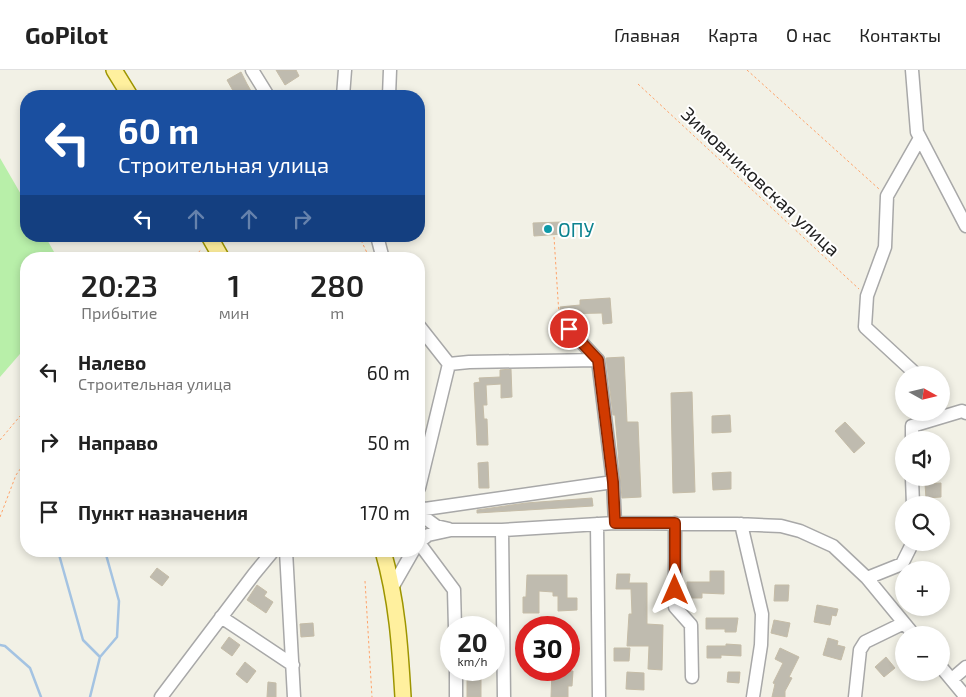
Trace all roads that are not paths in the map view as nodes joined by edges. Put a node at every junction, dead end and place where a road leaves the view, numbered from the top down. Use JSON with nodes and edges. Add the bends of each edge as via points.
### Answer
{"nodes":[{"id":1,"x":114,"y":70,"type":"edge"},
{"id":2,"x":252,"y":70,"type":"edge"},
{"id":3,"x":345,"y":70,"type":"edge"},
{"id":4,"x":390,"y":70,"type":"edge"},
{"id":5,"x":912,"y":70,"type":"edge"},
{"id":6,"x":126,"y":90,"type":"edge"},
{"id":7,"x":264,"y":90,"type":"edge"},
{"id":8,"x":343,"y":90,"type":"edge"},
{"id":9,"x":389,"y":90,"type":"edge"},
{"id":10,"x":920,"y":138,"type":"junction"},
{"id":11,"x":964,"y":218,"type":"edge"},
{"id":12,"x":569,"y":329,"type":"road end"},
{"id":13,"x":425,"y":334,"type":"edge"},
{"id":14,"x":598,"y":360,"type":"junction"},
{"id":15,"x":449,"y":364,"type":"junction"},
{"id":16,"x":907,"y":366,"type":"edge"},
{"id":17,"x":966,"y":413,"type":"edge"},
{"id":18,"x":914,"y":431,"type":"edge"},
{"id":19,"x":425,"y":463,"type":"edge"},
{"id":20,"x":613,"y":482,"type":"junction"},
{"id":21,"x":425,"y":509,"type":"edge"},
{"id":22,"x":425,"y":517,"type":"edge"},
{"id":23,"x":615,"y":523,"type":"junction"},
{"id":24,"x":675,"y":523,"type":"junction"},
{"id":25,"x":596,"y":524,"type":"junction"},
{"id":26,"x":741,"y":524,"type":"junction"},
{"id":27,"x":451,"y":530,"type":"junction"},
{"id":28,"x":502,"y":530,"type":"junction"},
{"id":29,"x":425,"y":538,"type":"edge"},
{"id":30,"x":425,"y":550,"type":"edge"},
{"id":31,"x":908,"y":551,"type":"edge"},
{"id":32,"x":268,"y":557,"type":"edge"},
{"id":33,"x":286,"y":557,"type":"edge"},
{"id":34,"x":385,"y":557,"type":"edge"},
{"id":35,"x":387,"y":557,"type":"edge"},
{"id":36,"x":409,"y":557,"type":"edge"},
{"id":37,"x":409,"y":557,"type":"edge"},
{"id":38,"x":867,"y":578,"type":"junction"},
{"id":39,"x":393,"y":586,"type":"junction"},
{"id":40,"x":221,"y":616,"type":"junction"},
{"id":41,"x":455,"y":616,"type":"edge"},
{"id":42,"x":904,"y":623,"type":"junction"},
{"id":43,"x":906,"y":626,"type":"edge"},
{"id":44,"x":293,"y":665,"type":"junction"},
{"id":45,"x":966,"y":667,"type":"edge"},
{"id":46,"x":692,"y":677,"type":"dead end"},
{"id":47,"x":952,"y":679,"type":"joint"},
{"id":48,"x":456,"y":681,"type":"edge"},
{"id":49,"x":161,"y":697,"type":"edge"},
{"id":50,"x":294,"y":697,"type":"edge"},
{"id":51,"x":402,"y":697,"type":"edge"},
{"id":52,"x":456,"y":697,"type":"edge"},
{"id":53,"x":504,"y":697,"type":"edge"},
{"id":54,"x":599,"y":697,"type":"edge"},
{"id":55,"x":753,"y":697,"type":"edge"},
{"id":56,"x":855,"y":697,"type":"edge"},
{"id":57,"x":966,"y":697,"type":"edge"}],
"edges":[{"from":1,"to":6,"type":"main road"},
{"from":2,"to":7,"type":"street"},
{"from":3,"to":8,"type":"street"},
{"from":4,"to":9,"type":"street"},
{"from":5,"to":10,"type":"street"},
{"from":10,"to":11,"type":"street"},
{"from":10,"to":16,"type":"street","via":[[887,196],[885,247],[867,296],[865,327]]},
{"from":12,"to":14,"type":"street"},
{"from":13,"to":15,"type":"street"},
{"from":14,"to":15,"type":"street"},
{"from":14,"to":20,"type":"street"},
{"from":15,"to":19,"type":"street"},
{"from":17,"to":18,"type":"street","via":[[962,411]]},
{"from":20,"to":21,"type":"street"},
{"from":20,"to":23,"type":"street"},
{"from":22,"to":27,"type":"street","via":[[436,526]]},
{"from":23,"to":24,"type":"street"},
{"from":23,"to":25,"type":"street"},
{"from":24,"to":26,"type":"street"},
{"from":24,"to":46,"type":"street","via":[[675,607],[691,625]]},
{"from":25,"to":28,"type":"street"},
{"from":25,"to":54,"type":"street"},
{"from":26,"to":38,"type":"street","via":[[781,526],[800,531],[833,546]]},
{"from":26,"to":55,"type":"street","via":[[762,614]]},
{"from":27,"to":28,"type":"street"},
{"from":27,"to":29,"type":"street"},
{"from":28,"to":53,"type":"street"},
{"from":30,"to":41,"type":"street","via":[[454,590]]},
{"from":31,"to":38,"type":"street","via":[[902,564]]},
{"from":32,"to":40,"type":"street"},
{"from":33,"to":44,"type":"street"},
{"from":34,"to":39,"type":"main road"},
{"from":35,"to":36,"type":"street","via":[[400,564]]},
{"from":37,"to":39,"type":"street"},
{"from":38,"to":42,"type":"street"},
{"from":39,"to":51,"type":"main road"},
{"from":40,"to":44,"type":"street"},
{"from":40,"to":49,"type":"street"},
{"from":42,"to":43,"type":"street"},
{"from":42,"to":56,"type":"street","via":[[865,642],[860,650]]},
{"from":44,"to":50,"type":"street"},
{"from":45,"to":47,"type":"street"},
{"from":47,"to":57,"type":"street"},
{"from":48,"to":52,"type":"street"}]}
